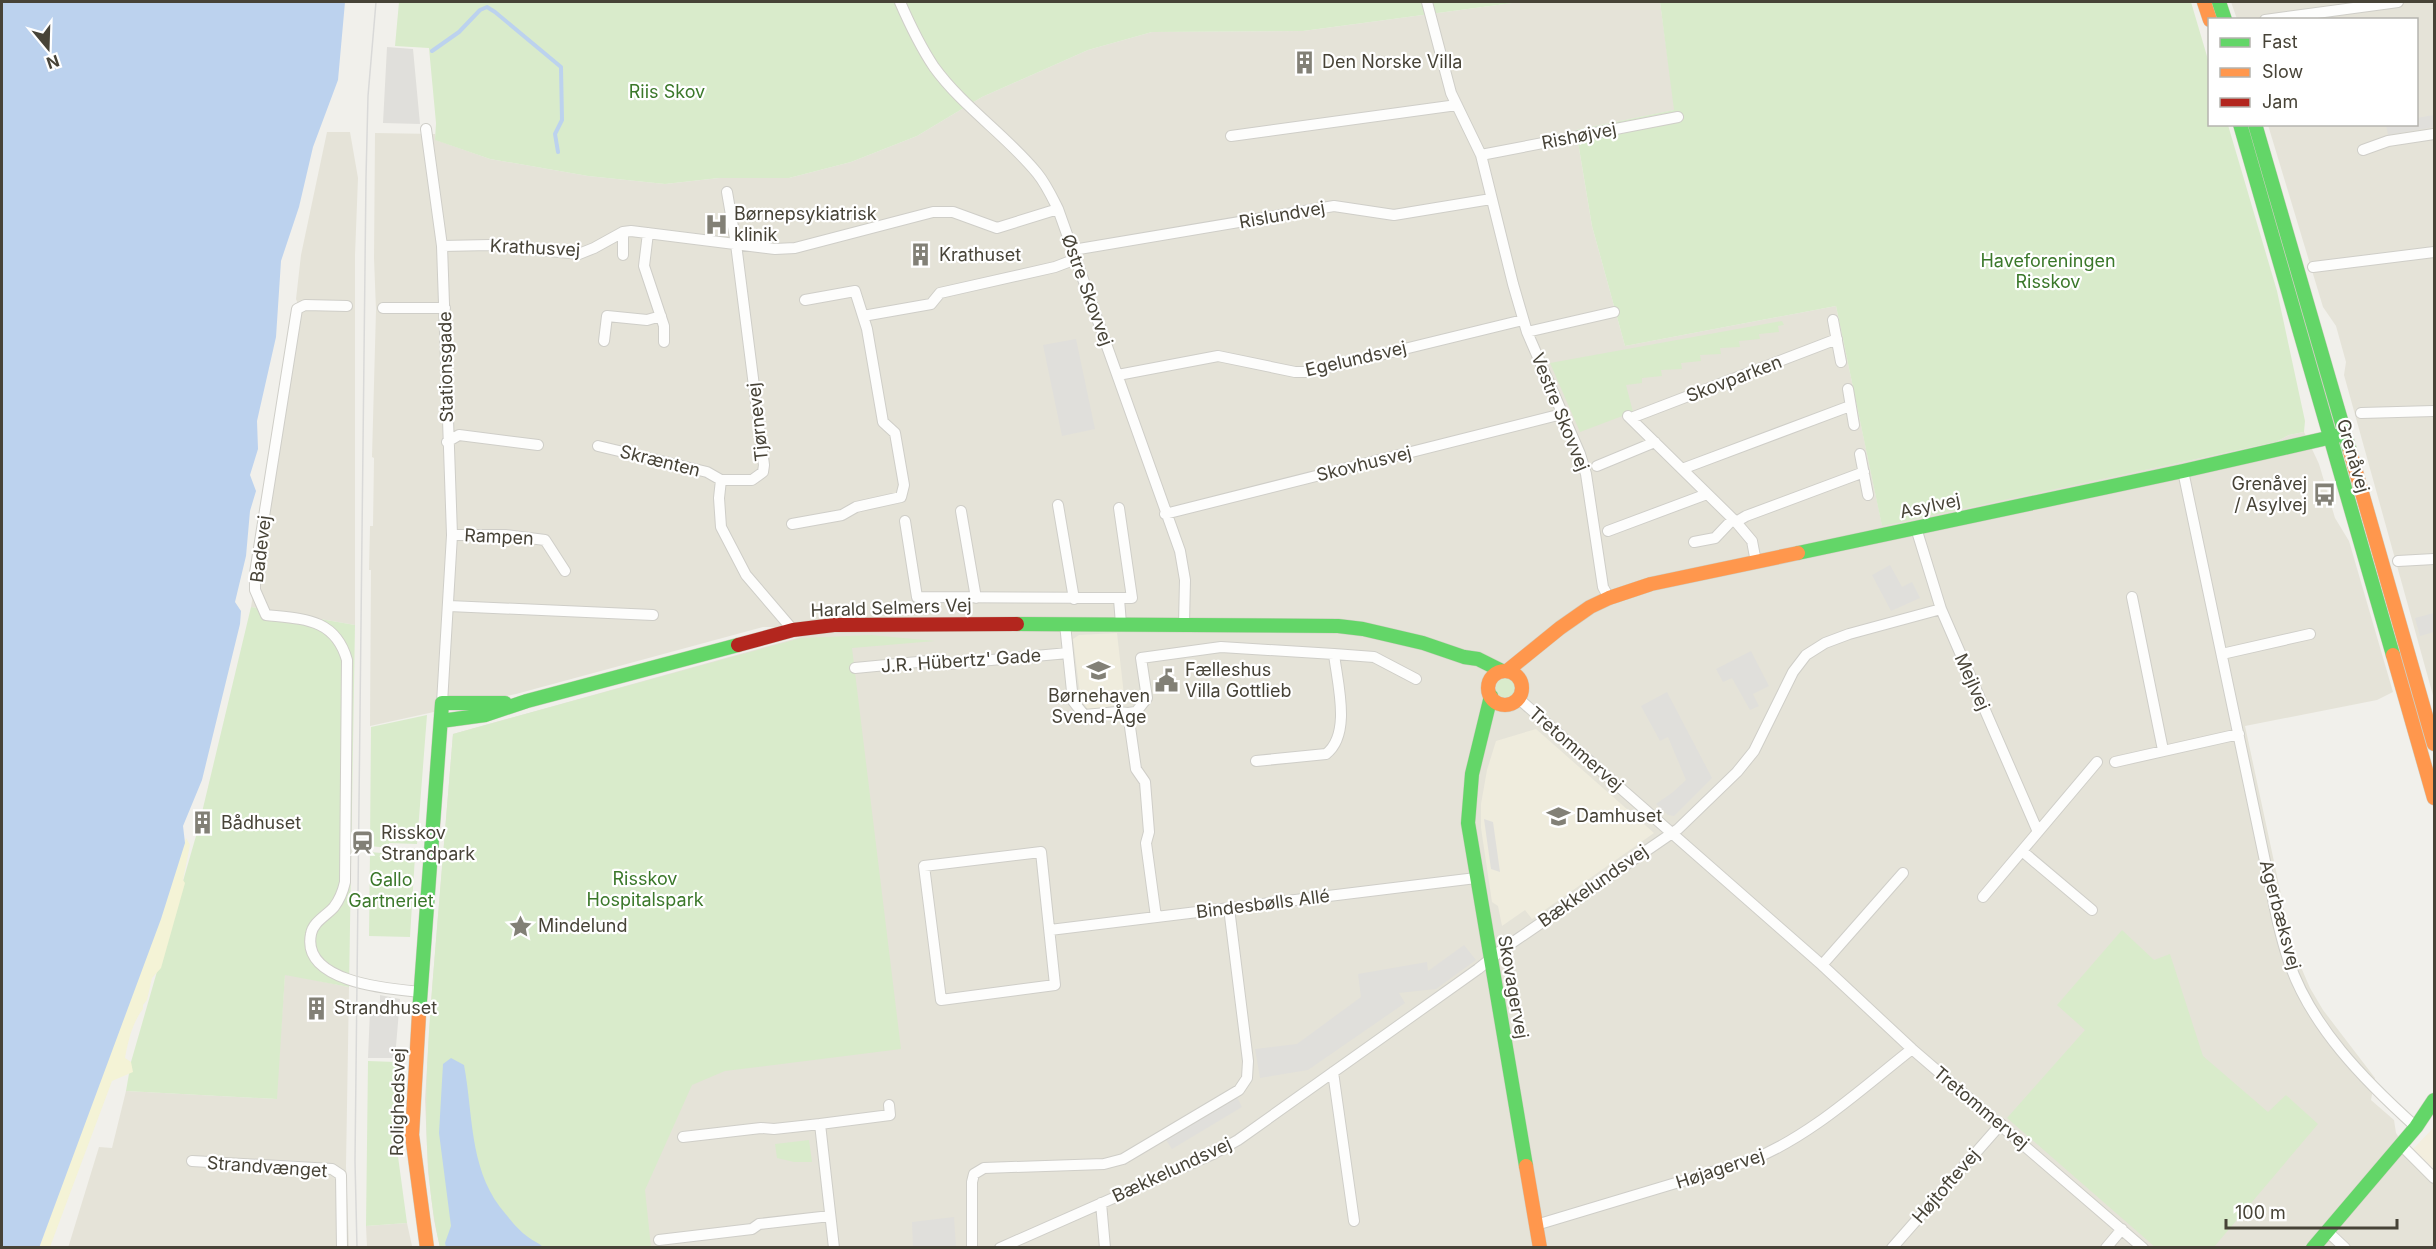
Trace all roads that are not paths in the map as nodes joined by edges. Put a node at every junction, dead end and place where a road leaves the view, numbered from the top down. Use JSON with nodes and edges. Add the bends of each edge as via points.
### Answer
{"nodes":[{"id":1,"x":900,"y":2,"type":"edge"},
{"id":2,"x":1427,"y":2,"type":"edge"},
{"id":3,"x":2204,"y":2,"type":"edge"},
{"id":4,"x":2219,"y":2,"type":"edge"},
{"id":5,"x":2398,"y":2,"type":"edge"},
{"id":6,"x":2209,"y":18,"type":"edge"},
{"id":7,"x":2224,"y":18,"type":"edge"},
{"id":8,"x":2280,"y":18,"type":"edge"},
{"id":9,"x":1457,"y":105,"type":"junction"},
{"id":10,"x":1678,"y":117,"type":"dead end"},
{"id":11,"x":2241,"y":126,"type":"edge"},
{"id":12,"x":2256,"y":126,"type":"edge"},
{"id":13,"x":426,"y":129,"type":"dead end"},
{"id":14,"x":2434,"y":134,"type":"edge"},
{"id":15,"x":1231,"y":136,"type":"dead end"},
{"id":16,"x":2363,"y":150,"type":"dead end"},
{"id":17,"x":1480,"y":155,"type":"junction"},
{"id":18,"x":727,"y":192,"type":"dead end"},
{"id":19,"x":1491,"y":199,"type":"junction"},
{"id":20,"x":1058,"y":209,"type":"junction"},
{"id":21,"x":623,"y":232,"type":"junction"},
{"id":22,"x":648,"y":233,"type":"junction"},
{"id":23,"x":736,"y":244,"type":"junction"},
{"id":24,"x":442,"y":246,"type":"junction"},
{"id":25,"x":2434,"y":252,"type":"edge"},
{"id":26,"x":1074,"y":254,"type":"junction"},
{"id":27,"x":623,"y":255,"type":"dead end"},
{"id":28,"x":2313,"y":267,"type":"dead end"},
{"id":29,"x":805,"y":300,"type":"dead end"},
{"id":30,"x":348,"y":306,"type":"dead end"},
{"id":31,"x":383,"y":308,"type":"dead end"},
{"id":32,"x":445,"y":308,"type":"junction"},
{"id":33,"x":1614,"y":312,"type":"dead end"},
{"id":34,"x":661,"y":316,"type":"junction"},
{"id":35,"x":863,"y":316,"type":"junction"},
{"id":36,"x":1523,"y":320,"type":"junction"},
{"id":37,"x":1833,"y":320,"type":"dead end"},
{"id":38,"x":1527,"y":332,"type":"junction"},
{"id":39,"x":1837,"y":339,"type":"junction"},
{"id":40,"x":604,"y":341,"type":"dead end"},
{"id":41,"x":664,"y":342,"type":"dead end"},
{"id":42,"x":1841,"y":362,"type":"dead end"},
{"id":43,"x":1118,"y":375,"type":"junction"},
{"id":44,"x":1848,"y":389,"type":"dead end"},
{"id":45,"x":1850,"y":406,"type":"junction"},
{"id":46,"x":2434,"y":411,"type":"edge"},
{"id":47,"x":2361,"y":413,"type":"dead end"},
{"id":48,"x":1562,"y":414,"type":"junction"},
{"id":49,"x":1854,"y":425,"type":"dead end"},
{"id":50,"x":2345,"y":434,"type":"junction"},
{"id":51,"x":2330,"y":438,"type":"junction"},
{"id":52,"x":447,"y":442,"type":"junction"},
{"id":53,"x":1655,"y":442,"type":"junction"},
{"id":54,"x":538,"y":445,"type":"dead end"},
{"id":55,"x":598,"y":446,"type":"dead end"},
{"id":56,"x":1860,"y":453,"type":"dead end"},
{"id":57,"x":1597,"y":466,"type":"dead end"},
{"id":58,"x":1682,"y":469,"type":"junction"},
{"id":59,"x":2183,"y":471,"type":"junction"},
{"id":60,"x":1864,"y":472,"type":"junction"},
{"id":61,"x":721,"y":480,"type":"junction"},
{"id":62,"x":1707,"y":494,"type":"junction"},
{"id":63,"x":1868,"y":495,"type":"dead end"},
{"id":64,"x":1058,"y":505,"type":"dead end"},
{"id":65,"x":1119,"y":508,"type":"dead end"},
{"id":66,"x":961,"y":512,"type":"dead end"},
{"id":67,"x":1165,"y":514,"type":"junction"},
{"id":68,"x":905,"y":521,"type":"dead end"},
{"id":69,"x":1734,"y":521,"type":"junction"},
{"id":70,"x":792,"y":524,"type":"dead end"},
{"id":71,"x":1916,"y":528,"type":"junction"},
{"id":72,"x":1608,"y":531,"type":"dead end"},
{"id":73,"x":452,"y":535,"type":"junction"},
{"id":74,"x":1694,"y":542,"type":"dead end"},
{"id":75,"x":2434,"y":559,"type":"edge"},
{"id":76,"x":2398,"y":561,"type":"dead end"},
{"id":77,"x":1756,"y":562,"type":"junction"},
{"id":78,"x":565,"y":572,"type":"dead end"},
{"id":79,"x":2132,"y":597,"type":"dead end"},
{"id":80,"x":976,"y":598,"type":"junction"},
{"id":81,"x":1119,"y":598,"type":"junction"},
{"id":82,"x":1609,"y":598,"type":"junction"},
{"id":83,"x":1074,"y":599,"type":"junction"},
{"id":84,"x":449,"y":606,"type":"junction"},
{"id":85,"x":1941,"y":609,"type":"junction"},
{"id":86,"x":653,"y":615,"type":"dead end"},
{"id":87,"x":1065,"y":624,"type":"junction"},
{"id":88,"x":1121,"y":624,"type":"junction"},
{"id":89,"x":1184,"y":624,"type":"junction"},
{"id":90,"x":793,"y":630,"type":"junction"},
{"id":91,"x":2310,"y":634,"type":"dead end"},
{"id":92,"x":1538,"y":648,"type":"junction"},
{"id":93,"x":1068,"y":653,"type":"junction"},
{"id":94,"x":1334,"y":654,"type":"junction"},
{"id":95,"x":2222,"y":654,"type":"junction"},
{"id":96,"x":1464,"y":657,"type":"junction"},
{"id":97,"x":855,"y":668,"type":"dead end"},
{"id":98,"x":1504,"y":671,"type":"junction"},
{"id":99,"x":1416,"y":679,"type":"dead end"},
{"id":100,"x":1521,"y":681,"type":"junction"},
{"id":101,"x":1489,"y":682,"type":"junction"},
{"id":102,"x":1491,"y":696,"type":"junction"},
{"id":103,"x":1519,"y":699,"type":"junction"},
{"id":104,"x":527,"y":701,"type":"junction"},
{"id":105,"x":442,"y":703,"type":"junction"},
{"id":106,"x":1504,"y":705,"type":"junction"},
{"id":107,"x":1128,"y":713,"type":"junction"},
{"id":108,"x":441,"y":721,"type":"junction"},
{"id":109,"x":1484,"y":734,"type":"junction"},
{"id":110,"x":2239,"y":734,"type":"junction"},
{"id":111,"x":2434,"y":744,"type":"edge"},
{"id":112,"x":2163,"y":750,"type":"junction"},
{"id":113,"x":1256,"y":761,"type":"dead end"},
{"id":114,"x":2097,"y":762,"type":"dead end"},
{"id":115,"x":2115,"y":762,"type":"dead end"},
{"id":116,"x":2434,"y":798,"type":"edge"},
{"id":117,"x":2038,"y":832,"type":"junction"},
{"id":118,"x":1672,"y":833,"type":"junction"},
{"id":119,"x":2022,"y":851,"type":"junction"},
{"id":120,"x":1903,"y":873,"type":"dead end"},
{"id":121,"x":1476,"y":878,"type":"junction"},
{"id":122,"x":1983,"y":897,"type":"dead end"},
{"id":123,"x":1229,"y":908,"type":"junction"},
{"id":124,"x":2092,"y":910,"type":"dead end"},
{"id":125,"x":1156,"y":917,"type":"junction"},
{"id":126,"x":1050,"y":930,"type":"junction"},
{"id":127,"x":1490,"y":959,"type":"junction"},
{"id":128,"x":1822,"y":965,"type":"junction"},
{"id":129,"x":420,"y":992,"type":"junction"},
{"id":130,"x":1912,"y":1049,"type":"junction"},
{"id":131,"x":1333,"y":1072,"type":"junction"},
{"id":132,"x":2434,"y":1100,"type":"edge"},
{"id":133,"x":889,"y":1105,"type":"dead end"},
{"id":134,"x":2434,"y":1110,"type":"edge"},
{"id":135,"x":820,"y":1124,"type":"junction"},
{"id":136,"x":2001,"y":1124,"type":"junction"},
{"id":137,"x":2416,"y":1127,"type":"junction"},
{"id":138,"x":682,"y":1137,"type":"dead end"},
{"id":139,"x":2400,"y":1145,"type":"junction"},
{"id":140,"x":192,"y":1161,"type":"dead end"},
{"id":141,"x":2434,"y":1178,"type":"edge"},
{"id":142,"x":1101,"y":1203,"type":"junction"},
{"id":143,"x":830,"y":1216,"type":"junction"},
{"id":144,"x":1353,"y":1221,"type":"dead end"},
{"id":145,"x":1536,"y":1225,"type":"junction"},
{"id":146,"x":2122,"y":1229,"type":"junction"},
{"id":147,"x":2327,"y":1232,"type":"junction"},
{"id":148,"x":658,"y":1240,"type":"dead end"},
{"id":149,"x":342,"y":1248,"type":"edge"},
{"id":150,"x":427,"y":1248,"type":"edge"},
{"id":151,"x":834,"y":1248,"type":"edge"},
{"id":152,"x":972,"y":1248,"type":"edge"},
{"id":153,"x":1000,"y":1248,"type":"edge"},
{"id":154,"x":1105,"y":1248,"type":"edge"},
{"id":155,"x":1540,"y":1248,"type":"edge"},
{"id":156,"x":1892,"y":1248,"type":"edge"},
{"id":157,"x":2106,"y":1248,"type":"edge"},
{"id":158,"x":2143,"y":1248,"type":"edge"},
{"id":159,"x":2313,"y":1248,"type":"edge"},
{"id":160,"x":2345,"y":1248,"type":"edge"}],
"edges":[{"from":1,"to":20,"type":"street","name":"Østre Skovvej","via":[[915,37],[935,68],[1022,155],[1040,176]]},
{"from":2,"to":9,"type":"street","name":"Vestre Skovvej","via":[[1446,78]]},
{"from":3,"to":6,"type":"street"},
{"from":4,"to":7,"type":"street"},
{"from":5,"to":8,"type":"street"},
{"from":9,"to":15,"type":"street"},
{"from":9,"to":17,"type":"street","name":"Vestre Skovvej"},
{"from":10,"to":17,"type":"street","name":"Rishøjvej"},
{"from":11,"to":51,"type":"street","name":"Grenåvej"},
{"from":12,"to":50,"type":"street","name":"Grenåvej"},
{"from":13,"to":24,"type":"street","name":"Stationsgade"},
{"from":14,"to":16,"type":"street","via":[[2388,141]]},
{"from":17,"to":19,"type":"street","name":"Vestre Skovvej"},
{"from":18,"to":23,"type":"street","name":"Tjørnevej"},
{"from":19,"to":26,"type":"street","name":"Rislundvej","via":[[1394,215],[1334,206]]},
{"from":19,"to":36,"type":"street","name":"Vestre Skovvej"},
{"from":20,"to":23,"type":"street","via":[[997,228],[953,212],[933,212],[795,248]]},
{"from":20,"to":26,"type":"street","name":"Østre Skovvej"},
{"from":21,"to":22,"type":"street"},
{"from":21,"to":24,"type":"street","name":"Krathusvej","via":[[579,254],[490,245]]},
{"from":21,"to":27,"type":"street"},
{"from":22,"to":23,"type":"street"},
{"from":22,"to":34,"type":"street","via":[[644,266]]},
{"from":23,"to":61,"type":"street","name":"Tjørnevej","via":[[764,465],[763,472],[752,480]]},
{"from":24,"to":32,"type":"street","name":"Stationsgade"},
{"from":25,"to":28,"type":"street"},
{"from":26,"to":35,"type":"street","name":"Rislundvej","via":[[1055,267],[940,293],[932,304]]},
{"from":26,"to":43,"type":"street","name":"Østre Skovvej"},
{"from":29,"to":35,"type":"street","via":[[855,291]]},
{"from":30,"to":129,"type":"street","name":"Badevej","via":[[304,305],[297,309],[255,590],[266,615],[301,619],[324,627],[339,639],[347,660],[345,882],[334,906],[311,934],[311,952],[326,970],[340,977]]},
{"from":31,"to":32,"type":"street"},
{"from":32,"to":52,"type":"street","name":"Stationsgade"},
{"from":33,"to":38,"type":"street","name":"Vestre Skovvej"},
{"from":34,"to":40,"type":"street","via":[[647,320],[607,316]]},
{"from":34,"to":41,"type":"street"},
{"from":35,"to":70,"type":"street","via":[[883,422],[895,433],[904,485],[901,496],[856,507],[842,515]]},
{"from":36,"to":38,"type":"street","name":"Vestre Skovvej"},
{"from":36,"to":43,"type":"street","name":"Egelundsvej","via":[[1310,372],[1218,356]]},
{"from":37,"to":39,"type":"street"},
{"from":38,"to":48,"type":"street","name":"Vestre Skovvej"},
{"from":39,"to":42,"type":"street"},
{"from":39,"to":53,"type":"street","name":"Skovparken","via":[[1629,417]]},
{"from":43,"to":67,"type":"street","name":"Østre Skovvej"},
{"from":44,"to":45,"type":"street"},
{"from":45,"to":49,"type":"street"},
{"from":45,"to":58,"type":"street"},
{"from":46,"to":47,"type":"street"},
{"from":48,"to":67,"type":"street","name":"Skovhusvej"},
{"from":48,"to":82,"type":"street","name":"Vestre Skovvej","via":[[1586,474],[1603,587]]},
{"from":50,"to":51,"type":"street","name":"Asylvej"},
{"from":50,"to":111,"type":"street","name":"Grenåvej"},
{"from":51,"to":59,"type":"street","name":"Asylvej"},
{"from":51,"to":116,"type":"street","name":"Grenåvej"},
{"from":52,"to":54,"type":"street","via":[[459,435]]},
{"from":52,"to":73,"type":"street","name":"Stationsgade"},
{"from":53,"to":57,"type":"street"},
{"from":53,"to":58,"type":"street","name":"Skovparken"},
{"from":55,"to":61,"type":"street","name":"Skrænten","via":[[708,472]]},
{"from":56,"to":60,"type":"street"},
{"from":58,"to":62,"type":"street","name":"Skovparken"},
{"from":59,"to":71,"type":"street","name":"Asylvej"},
{"from":59,"to":95,"type":"street","name":"Agerbæksvej"},
{"from":60,"to":63,"type":"street"},
{"from":60,"to":69,"type":"street"},
{"from":61,"to":90,"type":"street","via":[[721,527],[746,575]]},
{"from":62,"to":69,"type":"street","name":"Skovparken"},
{"from":62,"to":72,"type":"street"},
{"from":64,"to":83,"type":"street"},
{"from":65,"to":81,"type":"street","via":[[1132,598]]},
{"from":66,"to":80,"type":"street","name":"Harald Selmers Vej"},
{"from":67,"to":89,"type":"street","name":"Østre Skovvej","via":[[1184,566]]},
{"from":68,"to":80,"type":"street","name":"Harald Selmers Vej","via":[[917,597]]},
{"from":69,"to":74,"type":"street","via":[[1715,538]]},
{"from":69,"to":77,"type":"street","name":"Skovparken","via":[[1752,541]]},
{"from":71,"to":77,"type":"street","name":"Asylvej"},
{"from":71,"to":85,"type":"street","name":"Mejlvej"},
{"from":73,"to":78,"type":"street","name":"Rampen","via":[[545,540]]},
{"from":73,"to":84,"type":"street","name":"Stationsgade"},
{"from":75,"to":76,"type":"street"},
{"from":77,"to":82,"type":"street","name":"Asylvej","via":[[1651,584]]},
{"from":79,"to":112,"type":"street"},
{"from":80,"to":83,"type":"street","name":"Harald Selmers Vej"},
{"from":81,"to":83,"type":"street","name":"Harald Selmers Vej"},
{"from":81,"to":88,"type":"street"},
{"from":82,"to":92,"type":"street","name":"Asylvej","via":[[1575,617]]},
{"from":84,"to":86,"type":"street"},
{"from":84,"to":105,"type":"street","name":"Stationsgade"},
{"from":85,"to":117,"type":"street","name":"Mejlvej"},
{"from":85,"to":118,"type":"street","name":"Bækkelundsvej","via":[[1849,634],[1806,655],[1793,672],[1745,764]]},
{"from":87,"to":88,"type":"street","name":"Harald Selmers Vej"},
{"from":87,"to":90,"type":"street","name":"Harald Selmers Vej","via":[[845,625]]},
{"from":87,"to":93,"type":"street","name":"J.R. Hübertz' Gade"},
{"from":88,"to":89,"type":"street","name":"Harald Selmers Vej"},
{"from":89,"to":96,"type":"street","name":"Harald Selmers Vej","via":[[1363,628]]},
{"from":90,"to":104,"type":"street","name":"Harald Selmers Vej"},
{"from":91,"to":95,"type":"street"},
{"from":92,"to":98,"type":"street","name":"Asylvej"},
{"from":92,"to":100,"type":"street","name":"Asylvej"},
{"from":93,"to":97,"type":"street","name":"J.R. Hübertz' Gade"},
{"from":93,"to":107,"type":"street","name":"J.R. Hübertz' Gade","via":[[1073,701],[1084,715]]},
{"from":94,"to":99,"type":"street","via":[[1374,657]]},
{"from":94,"to":107,"type":"street","via":[[1221,647],[1141,658],[1147,698],[1136,712]]},
{"from":94,"to":113,"type":"street","via":[[1342,724],[1332,749],[1326,754]]},
{"from":95,"to":110,"type":"street","name":"Agerbæksvej"},
{"from":96,"to":98,"type":"street","name":"Harald Selmers Vej"},
{"from":96,"to":101,"type":"street","name":"Harald Selmers Vej"},
{"from":98,"to":100,"type":"street"},
{"from":98,"to":101,"type":"street"},
{"from":100,"to":103,"type":"street"},
{"from":101,"to":102,"type":"street"},
{"from":102,"to":106,"type":"street"},
{"from":102,"to":109,"type":"street","name":"Skovagervej"},
{"from":103,"to":106,"type":"street"},
{"from":103,"to":118,"type":"street","name":"Tretommervej"},
{"from":104,"to":105,"type":"street","name":"Harald Selmers Vej"},
{"from":104,"to":108,"type":"street","name":"Harald Selmers Vej","via":[[463,721]]},
{"from":105,"to":108,"type":"street","name":"Rolighedsvej"},
{"from":106,"to":109,"type":"street","name":"Skovagervej"},
{"from":107,"to":125,"type":"street","via":[[1136,769],[1144,782],[1149,832],[1146,843]]},
{"from":108,"to":129,"type":"street","name":"Rolighedsvej"},
{"from":109,"to":121,"type":"street","name":"Skovagervej","via":[[1469,797],[1468,823]]},
{"from":110,"to":112,"type":"street"},
{"from":110,"to":137,"type":"street","name":"Agerbæksvej","via":[[2276,912],[2288,960],[2303,994],[2361,1075]]},
{"from":112,"to":115,"type":"street"},
{"from":114,"to":117,"type":"street"},
{"from":117,"to":119,"type":"street"},
{"from":118,"to":127,"type":"street","name":"Bækkelundsvej"},
{"from":118,"to":128,"type":"street","name":"Tretommervej"},
{"from":119,"to":122,"type":"street"},
{"from":119,"to":124,"type":"street"},
{"from":120,"to":128,"type":"street"},
{"from":121,"to":123,"type":"street","name":"Bindesbølls Allé"},
{"from":121,"to":127,"type":"street","name":"Skovagervej"},
{"from":123,"to":125,"type":"street","name":"Bindesbølls Allé"},
{"from":123,"to":152,"type":"street","via":[[1248,1061],[1247,1078],[1239,1090],[1123,1159],[1104,1164],[984,1168],[974,1174],[972,1182]]},
{"from":125,"to":126,"type":"street","name":"Bindesbølls Allé"},
{"from":126,"to":126,"type":"street","via":[[1055,986],[940,1000],[924,866],[1041,852]]},
{"from":127,"to":131,"type":"street","name":"Bækkelundsvej"},
{"from":127,"to":145,"type":"street","name":"Skovagervej"},
{"from":128,"to":130,"type":"street","name":"Tretommervej"},
{"from":129,"to":150,"type":"street","name":"Rolighedsvej","via":[[412,1135]]},
{"from":130,"to":136,"type":"street","name":"Tretommervej"},
{"from":130,"to":145,"type":"street","name":"Højagervej","via":[[1776,1150]]},
{"from":131,"to":142,"type":"street","name":"Bækkelundsvej","via":[[1238,1140]]},
{"from":131,"to":144,"type":"street"},
{"from":132,"to":137,"type":"street"},
{"from":133,"to":135,"type":"street","via":[[890,1115]]},
{"from":134,"to":137,"type":"street"},
{"from":135,"to":138,"type":"street"},
{"from":135,"to":143,"type":"street"},
{"from":136,"to":146,"type":"street","name":"Tretommervej"},
{"from":136,"to":156,"type":"street","name":"Højtoftevej"},
{"from":137,"to":139,"type":"street"},
{"from":139,"to":141,"type":"street"},
{"from":139,"to":147,"type":"street"},
{"from":140,"to":149,"type":"street","name":"Strandvænget","via":[[332,1169],[341,1175]]},
{"from":142,"to":153,"type":"street","name":"Bækkelundsvej"},
{"from":142,"to":154,"type":"street"},
{"from":143,"to":148,"type":"street"},
{"from":143,"to":151,"type":"street"},
{"from":145,"to":155,"type":"street","name":"Skovagervej"},
{"from":146,"to":157,"type":"street"},
{"from":146,"to":158,"type":"street","name":"Tretommervej"},
{"from":147,"to":159,"type":"street"},
{"from":147,"to":160,"type":"street"}]}
